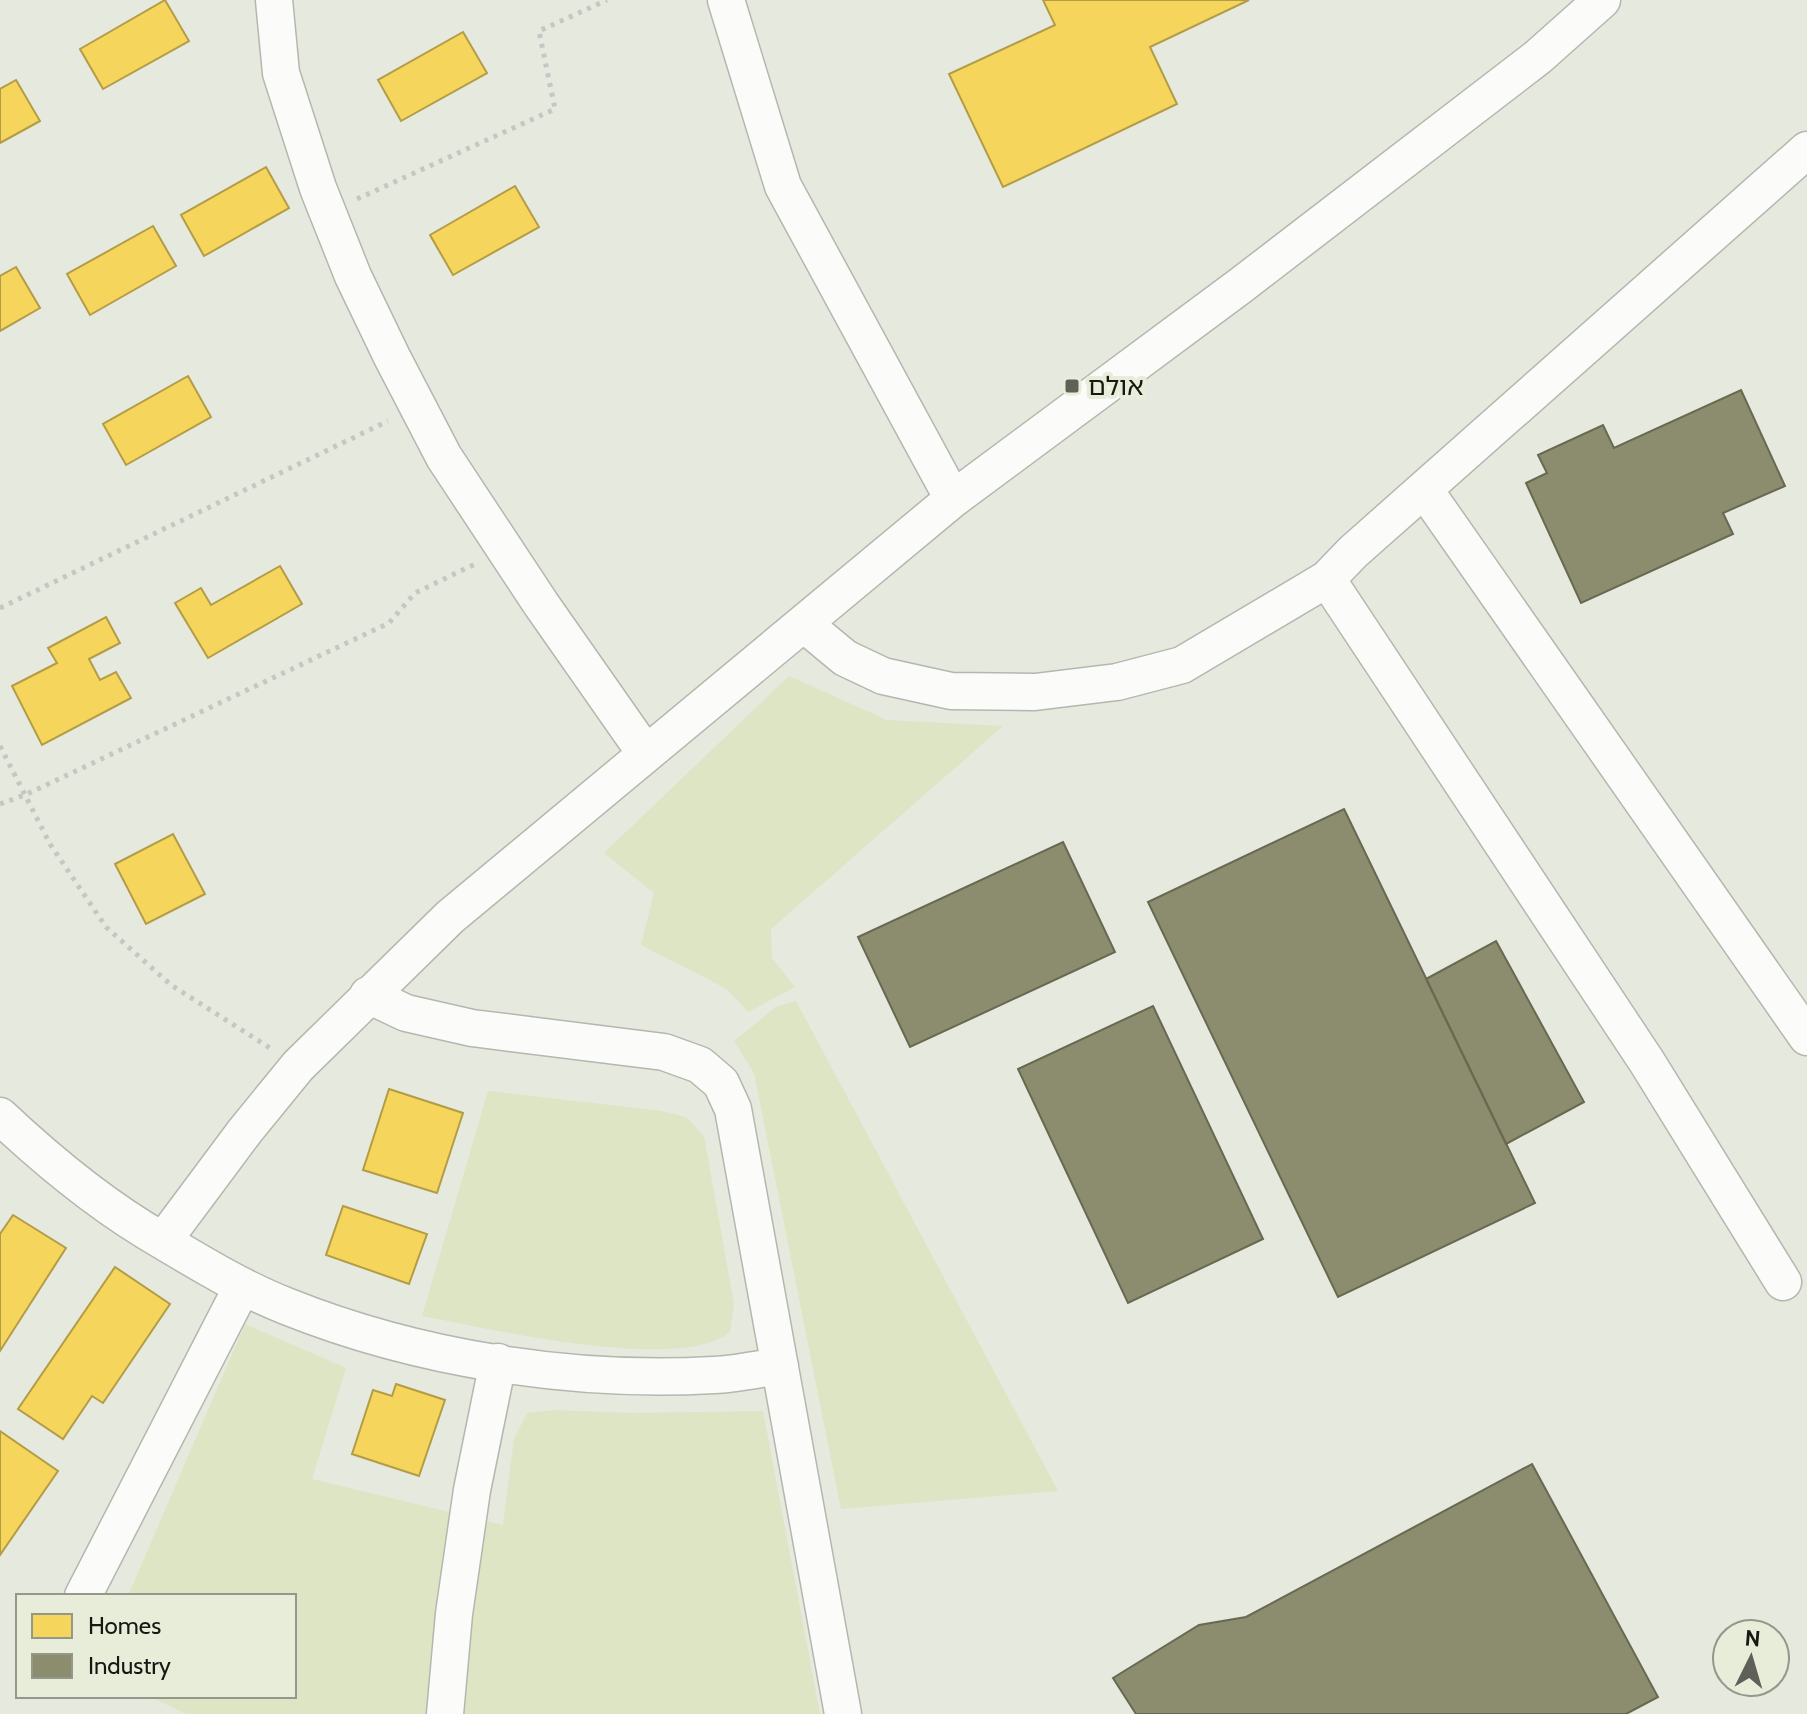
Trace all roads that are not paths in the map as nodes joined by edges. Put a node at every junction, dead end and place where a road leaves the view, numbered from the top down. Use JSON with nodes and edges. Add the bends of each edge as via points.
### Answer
{"nodes":[{"id":1,"x":274,"y":0,"type":"edge"},
{"id":2,"x":726,"y":0,"type":"edge"},
{"id":3,"x":1602,"y":0,"type":"edge"},
{"id":4,"x":1807,"y":150,"type":"edge"},
{"id":5,"x":1424,"y":489,"type":"junction"},
{"id":6,"x":953,"y":499,"type":"junction"},
{"id":7,"x":1327,"y":579,"type":"junction"},
{"id":8,"x":804,"y":624,"type":"junction"},
{"id":9,"x":646,"y":754,"type":"junction"},
{"id":10,"x":368,"y":995,"type":"junction"},
{"id":11,"x":1807,"y":1037,"type":"edge"},
{"id":12,"x":5,"y":1129,"type":"edge"},
{"id":13,"x":163,"y":1241,"type":"junction"},
{"id":14,"x":1783,"y":1282,"type":"dead end"},
{"id":15,"x":242,"y":1287,"type":"junction"},
{"id":16,"x":498,"y":1362,"type":"junction"},
{"id":17,"x":780,"y":1366,"type":"junction"},
{"id":18,"x":84,"y":1594,"type":"edge"},
{"id":19,"x":445,"y":1714,"type":"edge"},
{"id":20,"x":843,"y":1714,"type":"edge"}],
"edges":[{"from":1,"to":9,"type":"street","via":[[281,73],[353,276],[444,457]]},
{"from":2,"to":6,"type":"street","via":[[783,186]]},
{"from":3,"to":6,"type":"street","via":[[1538,57],[1265,267]]},
{"from":4,"to":5,"type":"street"},
{"from":5,"to":7,"type":"street"},
{"from":5,"to":11,"type":"street"},
{"from":6,"to":8,"type":"street"},
{"from":7,"to":8,"type":"street","via":[[1182,665],[1117,682],[1035,692],[951,691],[883,676],[845,658]]},
{"from":7,"to":14,"type":"street","via":[[1647,1062]]},
{"from":8,"to":9,"type":"street"},
{"from":9,"to":10,"type":"street","via":[[450,917]]},
{"from":10,"to":13,"type":"street","via":[[298,1066]]},
{"from":10,"to":17,"type":"street","via":[[406,1013],[472,1028],[664,1052],[700,1065],[721,1083],[733,1109]]},
{"from":12,"to":13,"type":"street"},
{"from":13,"to":15,"type":"street"},
{"from":15,"to":16,"type":"street","via":[[375,1337]]},
{"from":15,"to":18,"type":"street"},
{"from":16,"to":17,"type":"street","via":[[634,1377],[717,1375]]},
{"from":16,"to":19,"type":"street","via":[[472,1490]]},
{"from":17,"to":20,"type":"street"}]}
